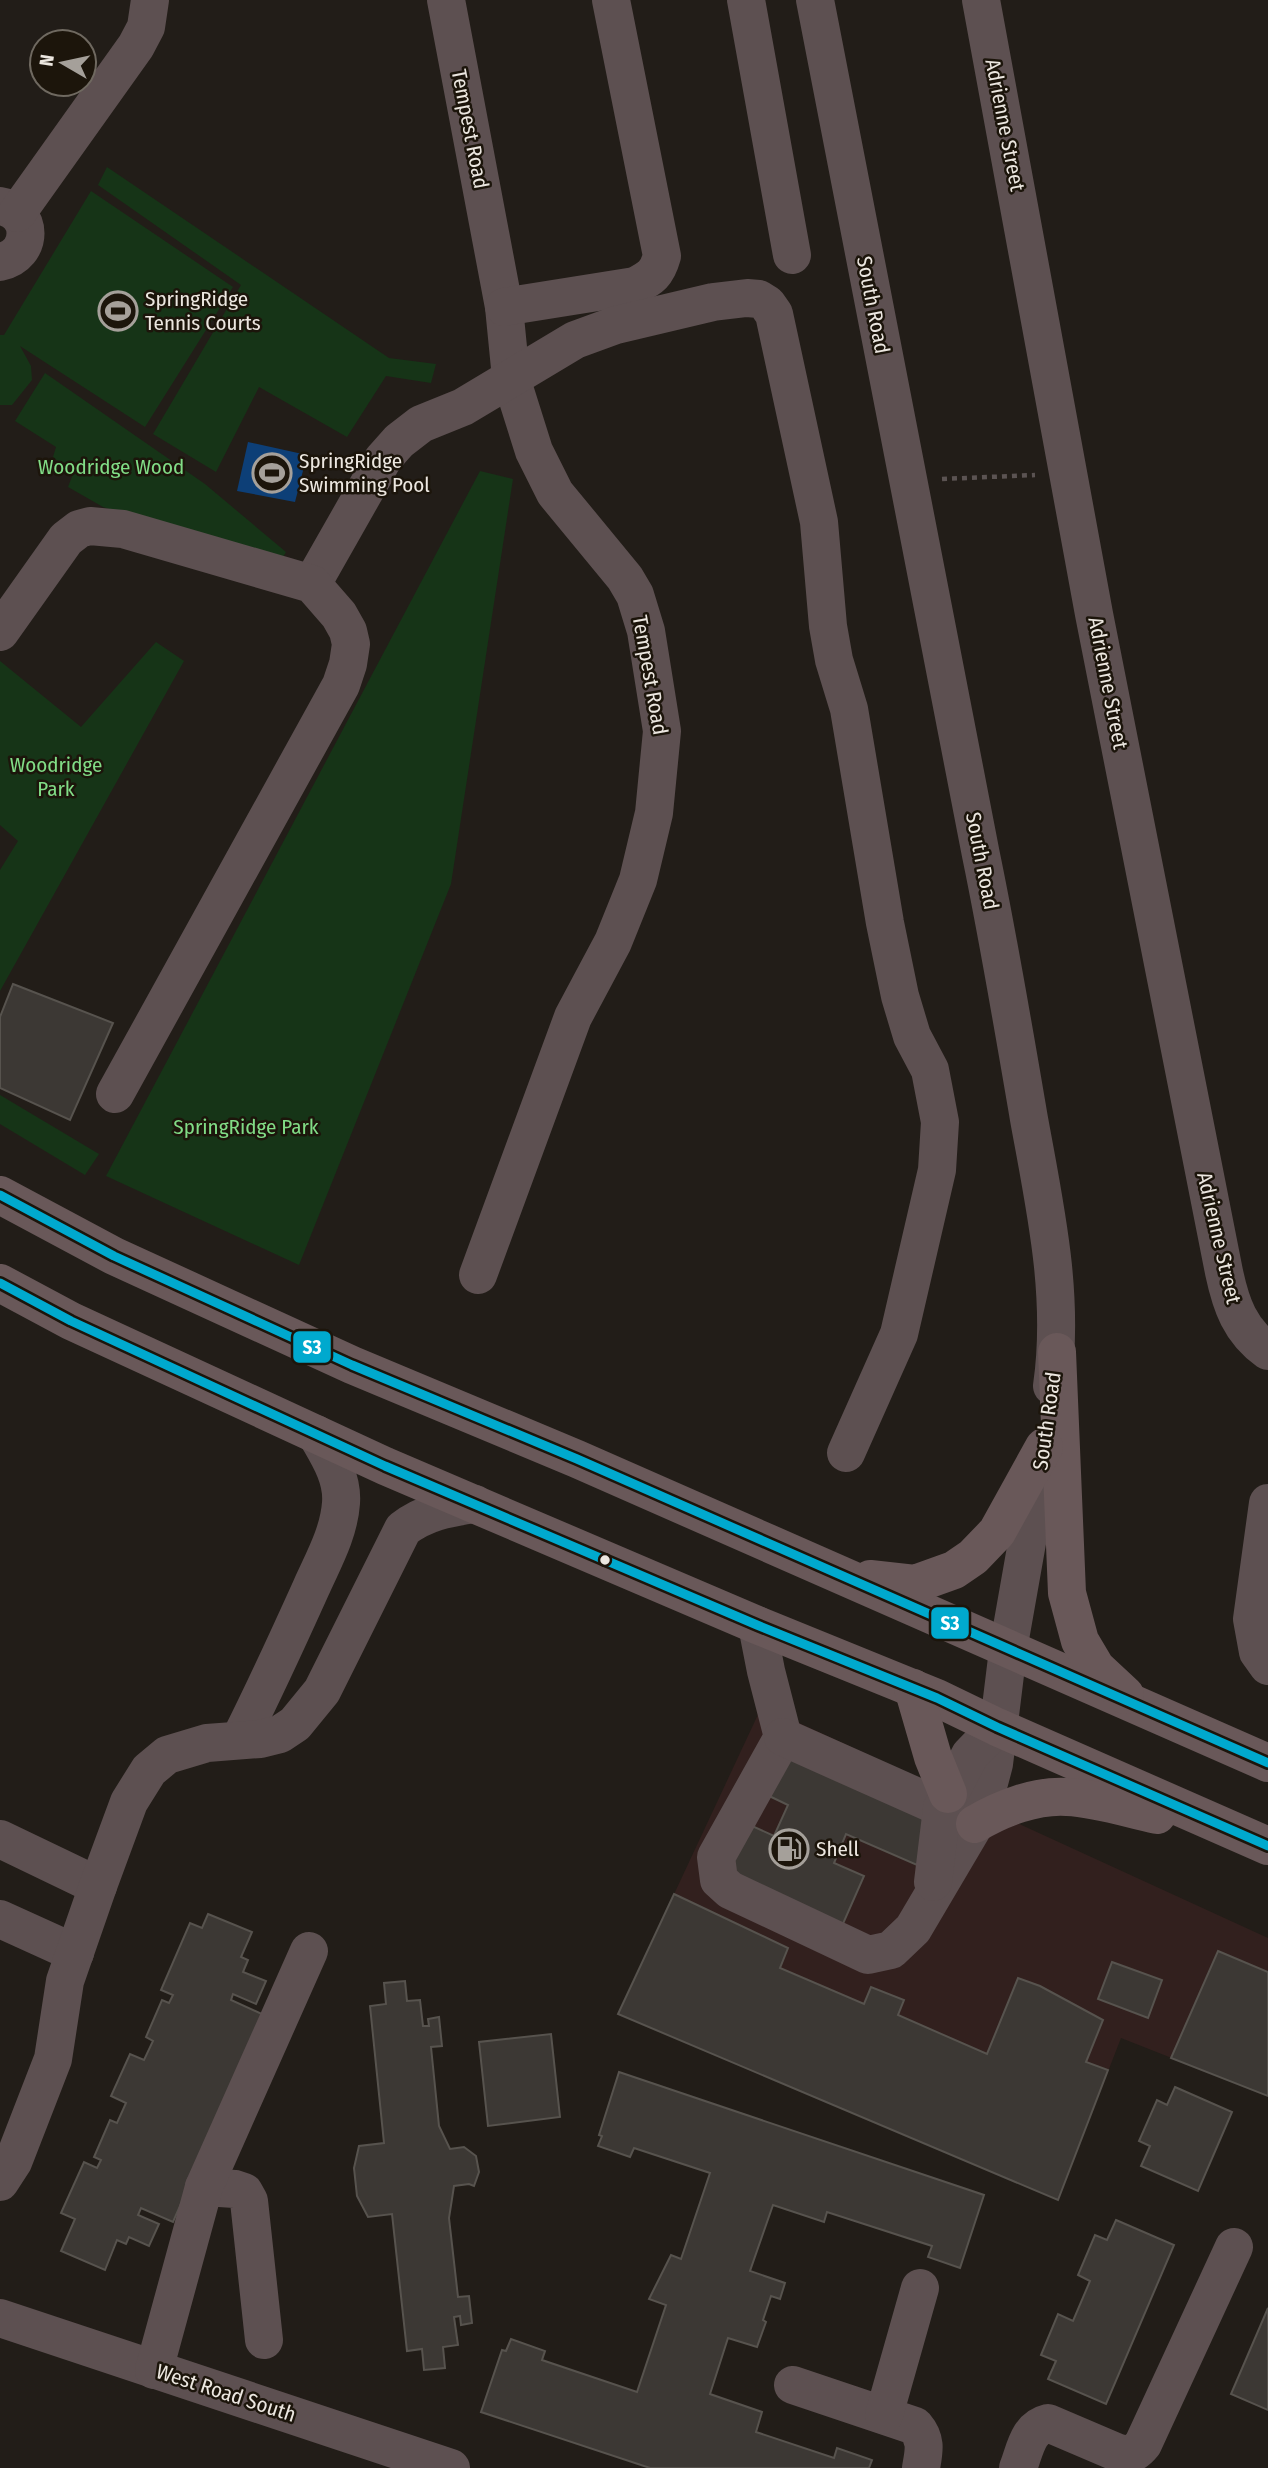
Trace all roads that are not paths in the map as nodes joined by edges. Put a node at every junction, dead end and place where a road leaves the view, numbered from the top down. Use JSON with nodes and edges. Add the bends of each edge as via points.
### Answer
{"nodes":[{"id":1,"x":150,"y":0,"type":"edge"},
{"id":2,"x":446,"y":0,"type":"edge"},
{"id":3,"x":611,"y":0,"type":"edge"},
{"id":4,"x":746,"y":0,"type":"edge"},
{"id":5,"x":815,"y":0,"type":"edge"},
{"id":6,"x":981,"y":0,"type":"edge"},
{"id":7,"x":9,"y":209,"type":"edge"},
{"id":8,"x":792,"y":255,"type":"dead end"},
{"id":9,"x":0,"y":262,"type":"edge"},
{"id":10,"x":504,"y":307,"type":"junction"},
{"id":11,"x":511,"y":378,"type":"junction"},
{"id":12,"x":312,"y":584,"type":"junction"},
{"id":13,"x":0,"y":632,"type":"edge"},
{"id":14,"x":115,"y":1094,"type":"dead end"},
{"id":15,"x":0,"y":1195,"type":"edge"},
{"id":16,"x":478,"y":1275,"type":"dead end"},
{"id":17,"x":0,"y":1283,"type":"edge"},
{"id":18,"x":1268,"y":1350,"type":"edge"},
{"id":19,"x":1057,"y":1352,"type":"junction"},
{"id":20,"x":316,"y":1434,"type":"junction"},
{"id":21,"x":1044,"y":1447,"type":"junction"},
{"id":22,"x":846,"y":1453,"type":"dead end"},
{"id":23,"x":1268,"y":1503,"type":"edge"},
{"id":24,"x":475,"y":1504,"type":"junction"},
{"id":25,"x":834,"y":1572,"type":"junction"},
{"id":26,"x":757,"y":1625,"type":"junction"},
{"id":27,"x":1008,"y":1650,"type":"junction"},
{"id":28,"x":1268,"y":1666,"type":"edge"},
{"id":29,"x":913,"y":1688,"type":"junction"},
{"id":30,"x":1137,"y":1706,"type":"junction"},
{"id":31,"x":997,"y":1727,"type":"junction"},
{"id":32,"x":783,"y":1737,"type":"junction"},
{"id":33,"x":240,"y":1739,"type":"junction"},
{"id":34,"x":1268,"y":1763,"type":"edge"},
{"id":35,"x":955,"y":1809,"type":"junction"},
{"id":36,"x":1232,"y":1830,"type":"junction"},
{"id":37,"x":0,"y":1839,"type":"edge"},
{"id":38,"x":1268,"y":1846,"type":"edge"},
{"id":39,"x":98,"y":1886,"type":"junction"},
{"id":40,"x":0,"y":1919,"type":"edge"},
{"id":41,"x":309,"y":1951,"type":"dead end"},
{"id":42,"x":75,"y":1953,"type":"junction"},
{"id":43,"x":0,"y":2182,"type":"edge"},
{"id":44,"x":204,"y":2187,"type":"junction"},
{"id":45,"x":1234,"y":2247,"type":"dead end"},
{"id":46,"x":920,"y":2288,"type":"dead end"},
{"id":47,"x":0,"y":2318,"type":"edge"},
{"id":48,"x":264,"y":2340,"type":"dead end"},
{"id":49,"x":154,"y":2370,"type":"junction"},
{"id":50,"x":793,"y":2385,"type":"dead end"},
{"id":51,"x":884,"y":2415,"type":"junction"},
{"id":52,"x":451,"y":2468,"type":"edge"},
{"id":53,"x":921,"y":2468,"type":"edge"},
{"id":54,"x":1018,"y":2468,"type":"edge"}],
"edges":[{"from":1,"to":7,"type":"street","via":[[146,27],[136,46]]},
{"from":2,"to":10,"type":"street","name":"Tempest Road"},
{"from":3,"to":10,"type":"street","via":[[662,256],[658,271],[635,286]]},
{"from":4,"to":8,"type":"street"},
{"from":5,"to":19,"type":"street","name":"South Road","via":[[998,938],[1048,1224]]},
{"from":6,"to":18,"type":"street","name":"Adrienne Street","via":[[1136,828],[1230,1300],[1240,1322]]},
{"from":7,"to":9,"type":"street","via":[[24,225],[26,238],[21,251]]},
{"from":10,"to":11,"type":"street","name":"Tempest Road"},
{"from":11,"to":12,"type":"street","via":[[463,407],[421,424],[399,441],[383,460]]},
{"from":11,"to":16,"type":"street","name":"Tempest Road","via":[[534,451],[555,493],[635,595],[659,704],[662,753],[638,880],[613,942],[573,1017]]},
{"from":11,"to":22,"type":"street","via":[[575,340],[616,325],[747,298],[760,299],[774,314],[819,522],[828,626],[849,709],[885,923],[900,996],[912,1036],[930,1070],[940,1122],[937,1170],[900,1334]]},
{"from":12,"to":13,"type":"street","via":[[123,529],[90,526],[79,529],[55,551]]},
{"from":12,"to":14,"type":"street","via":[[348,631],[351,644],[341,685]]},
{"from":15,"to":25,"type":"main road","via":[[114,1256],[352,1365]]},
{"from":17,"to":20,"type":"main road","via":[[71,1321]]},
{"from":19,"to":21,"type":"street","name":"South Road"},
{"from":19,"to":30,"type":"main road","via":[[1067,1593],[1080,1641],[1096,1668]]},
{"from":20,"to":24,"type":"main road"},
{"from":20,"to":33,"type":"street","via":[[339,1482],[337,1530]]},
{"from":21,"to":25,"type":"main road","via":[[997,1532],[954,1570],[915,1584]]},
{"from":21,"to":27,"type":"street","name":"South Road"},
{"from":23,"to":28,"type":"street","via":[[1252,1619],[1258,1652]]},
{"from":24,"to":26,"type":"main road"},
{"from":24,"to":33,"type":"street","via":[[438,1510],[403,1530],[323,1691],[295,1724],[280,1734]]},
{"from":25,"to":27,"type":"main road"},
{"from":26,"to":29,"type":"main road"},
{"from":26,"to":32,"type":"street"},
{"from":27,"to":30,"type":"main road"},
{"from":27,"to":31,"type":"street","name":"South Road"},
{"from":29,"to":31,"type":"main road"},
{"from":29,"to":35,"type":"main road","via":[[933,1757]]},
{"from":30,"to":34,"type":"main road"},
{"from":31,"to":35,"type":"street","name":"South Road","via":[[994,1764]]},
{"from":31,"to":36,"type":"main road"},
{"from":32,"to":35,"type":"street"},
{"from":32,"to":35,"type":"street","name":"South Road","via":[[716,1857],[719,1880],[730,1890],[868,1955],[891,1950],[913,1929],[932,1894]]},
{"from":33,"to":39,"type":"street","via":[[167,1755],[149,1770],[129,1802]]},
{"from":35,"to":36,"type":"main road","via":[[1000,1810],[1068,1797]]},
{"from":36,"to":38,"type":"main road"},
{"from":37,"to":39,"type":"street"},
{"from":39,"to":42,"type":"street"},
{"from":40,"to":42,"type":"street"},
{"from":41,"to":44,"type":"street"},
{"from":42,"to":43,"type":"street","via":[[65,1981],[53,2059],[13,2162]]},
{"from":44,"to":48,"type":"street","via":[[244,2192],[248,2202]]},
{"from":44,"to":49,"type":"street"},
{"from":45,"to":54,"type":"street","via":[[1136,2453],[1126,2456],[1048,2423],[1029,2435]]},
{"from":46,"to":51,"type":"street"},
{"from":47,"to":49,"type":"street","name":"West Road South"},
{"from":49,"to":52,"type":"street","name":"West Road South"},
{"from":50,"to":51,"type":"street"},
{"from":51,"to":53,"type":"street","via":[[919,2431],[925,2448]]}]}
